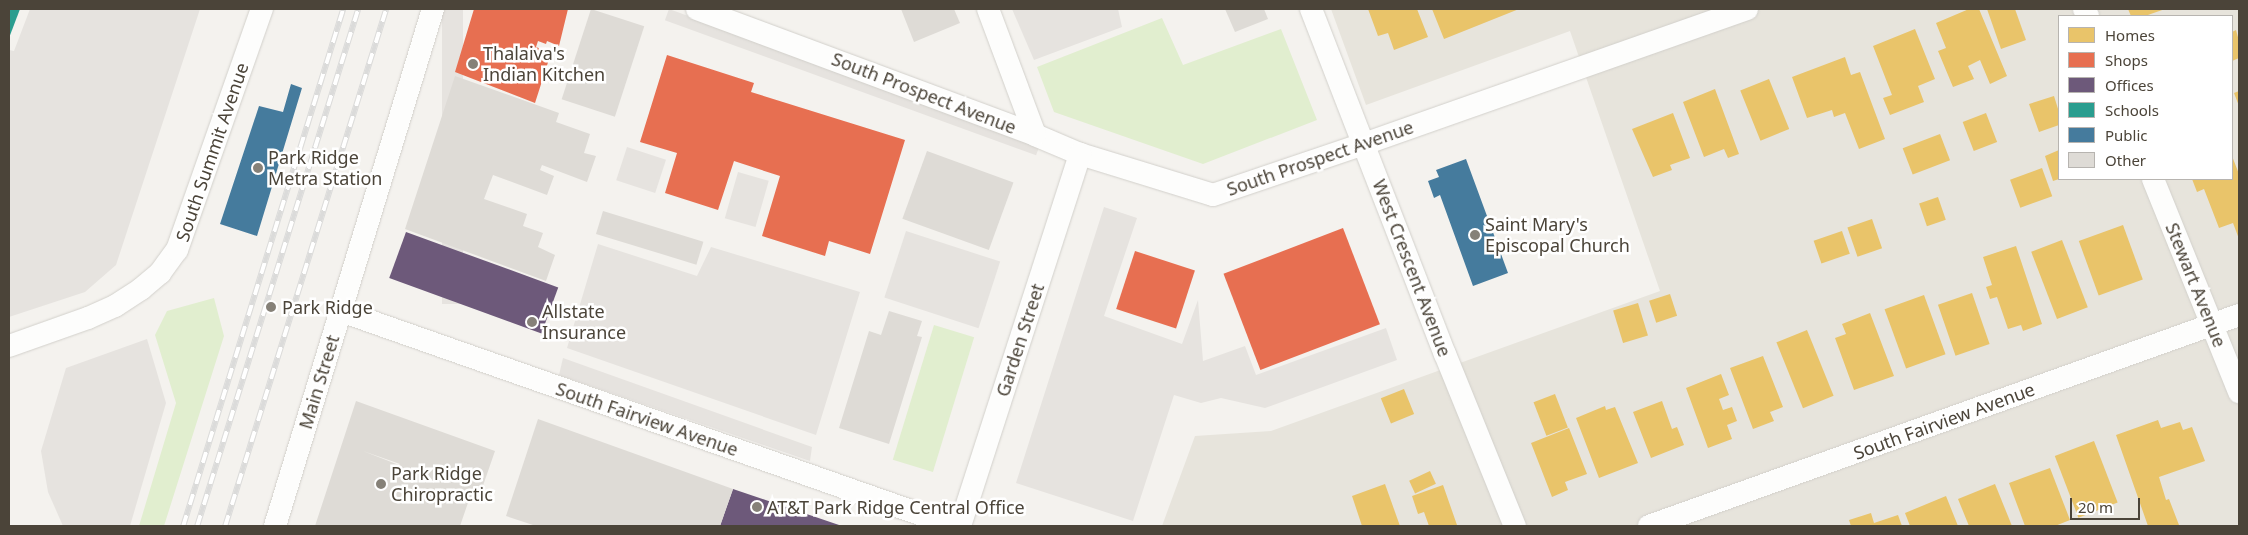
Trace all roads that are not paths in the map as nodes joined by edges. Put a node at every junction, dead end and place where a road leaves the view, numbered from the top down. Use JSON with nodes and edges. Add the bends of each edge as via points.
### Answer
{"nodes":[{"id":1,"x":262,"y":9,"type":"edge"},
{"id":2,"x":433,"y":9,"type":"edge"},
{"id":3,"x":697,"y":9,"type":"edge"},
{"id":4,"x":988,"y":9,"type":"edge"},
{"id":5,"x":1311,"y":9,"type":"edge"},
{"id":6,"x":1747,"y":9,"type":"edge"},
{"id":7,"x":1035,"y":135,"type":"junction"},
{"id":8,"x":1364,"y":144,"type":"junction"},
{"id":9,"x":1080,"y":154,"type":"junction"},
{"id":10,"x":2153,"y":180,"type":"edge"},
{"id":11,"x":341,"y":311,"type":"junction"},
{"id":12,"x":2239,"y":315,"type":"edge"},
{"id":13,"x":2212,"y":324,"type":"junction"},
{"id":14,"x":9,"y":346,"type":"edge"},
{"id":15,"x":2239,"y":392,"type":"edge"},
{"id":16,"x":275,"y":526,"type":"edge"},
{"id":17,"x":954,"y":526,"type":"edge"},
{"id":18,"x":960,"y":526,"type":"edge"},
{"id":19,"x":1515,"y":526,"type":"edge"},
{"id":20,"x":1649,"y":526,"type":"edge"}],
"edges":[{"from":1,"to":14,"type":"street","name":"South Summit Avenue","via":[[187,226],[177,250],[160,273],[115,306]]},
{"from":2,"to":11,"type":"street","name":"Main Street"},
{"from":3,"to":7,"type":"street","name":"South Prospect Avenue"},
{"from":4,"to":7,"type":"street"},
{"from":5,"to":8,"type":"street","name":"West Crescent Avenue"},
{"from":6,"to":8,"type":"street","name":"South Prospect Avenue"},
{"from":7,"to":9,"type":"street","name":"South Prospect Avenue"},
{"from":8,"to":9,"type":"street","name":"South Prospect Avenue","via":[[1213,195]]},
{"from":8,"to":19,"type":"street","name":"West Crescent Avenue"},
{"from":9,"to":18,"type":"street","name":"Garden Street"},
{"from":10,"to":13,"type":"street","name":"Stewart Avenue"},
{"from":11,"to":16,"type":"street","name":"Main Street"},
{"from":11,"to":17,"type":"street","name":"South Fairview Avenue"},
{"from":12,"to":13,"type":"street","name":"South Fairview Avenue"},
{"from":13,"to":15,"type":"street","name":"Stewart Avenue"},
{"from":13,"to":20,"type":"street","name":"South Fairview Avenue"}]}
